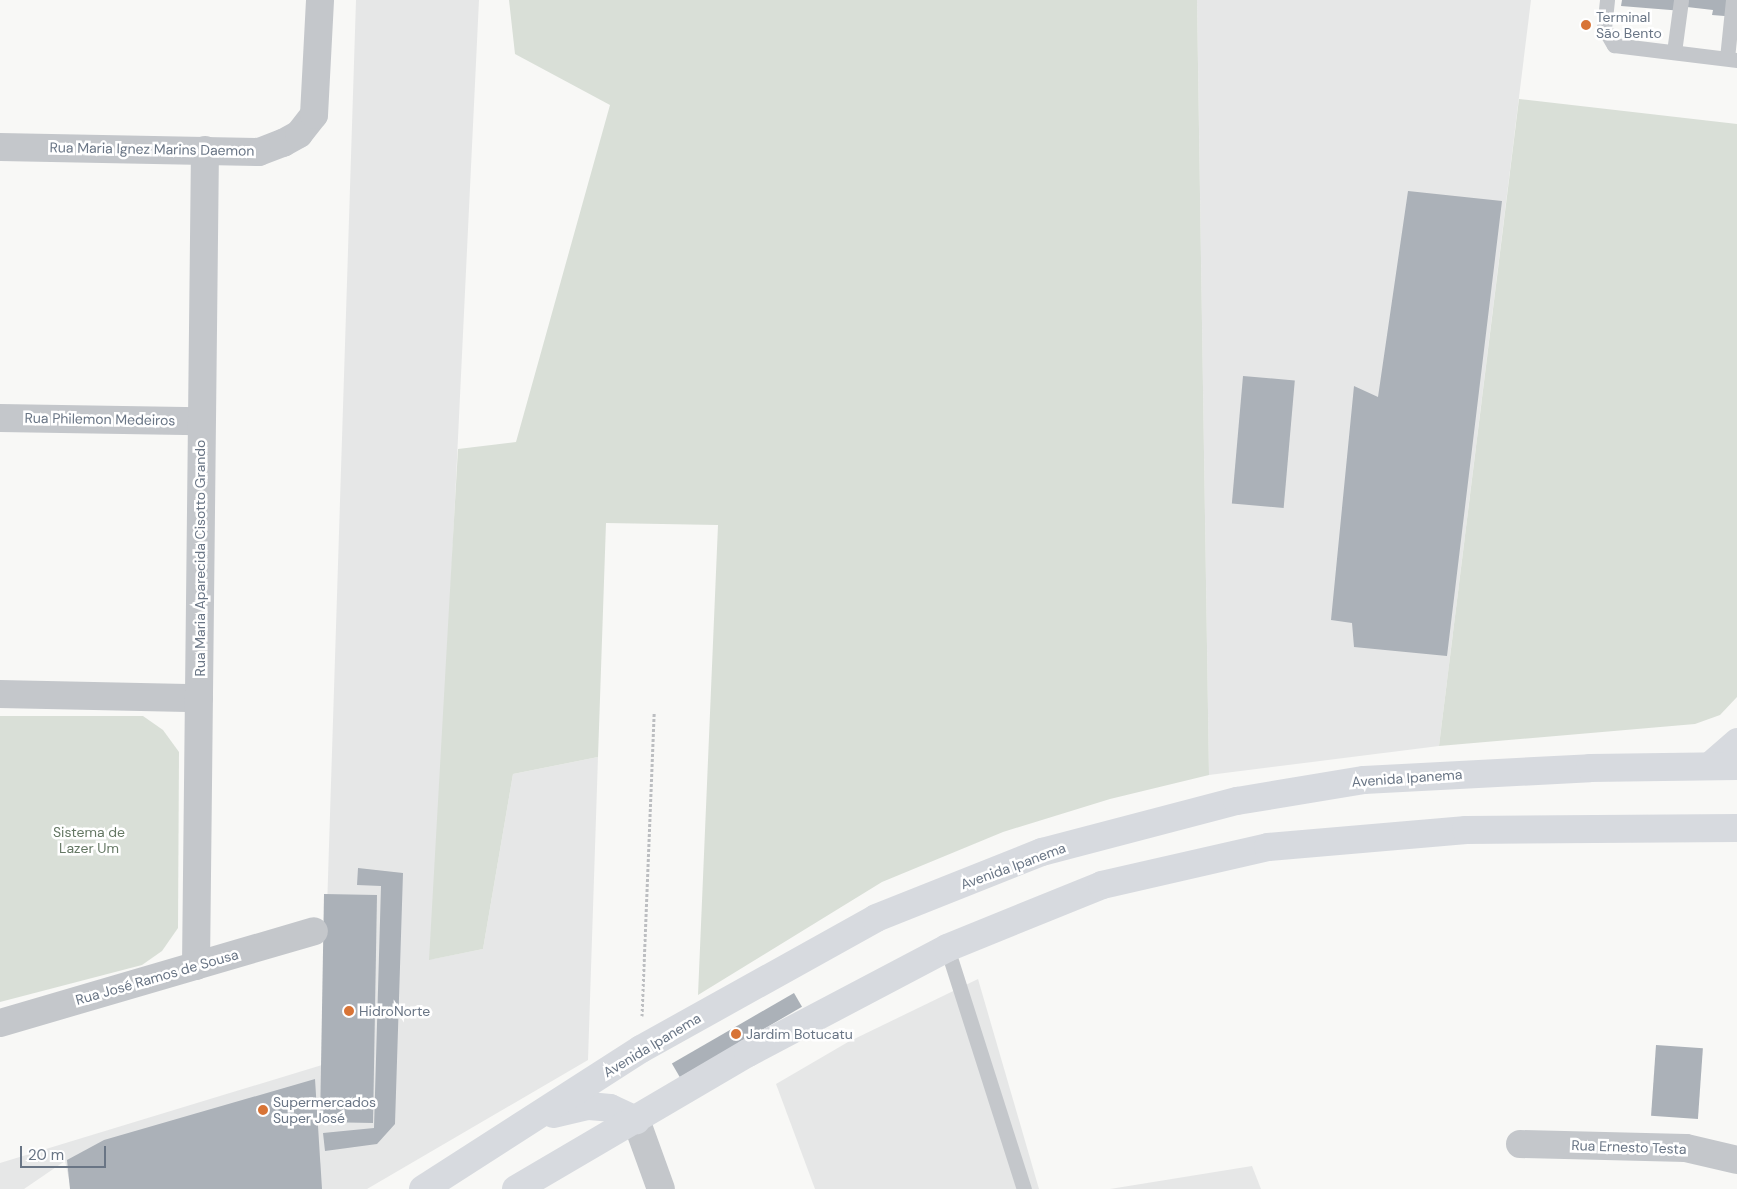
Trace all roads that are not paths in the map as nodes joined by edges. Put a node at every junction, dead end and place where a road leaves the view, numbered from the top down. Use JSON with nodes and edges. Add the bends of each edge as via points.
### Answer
{"nodes":[{"id":1,"x":320,"y":0,"type":"edge"},
{"id":2,"x":1607,"y":0,"type":"edge"},
{"id":3,"x":1681,"y":0,"type":"edge"},
{"id":4,"x":1733,"y":0,"type":"edge"},
{"id":5,"x":1674,"y":52,"type":"junction"},
{"id":6,"x":1732,"y":59,"type":"edge"},
{"id":7,"x":0,"y":147,"type":"edge"},
{"id":8,"x":205,"y":150,"type":"junction"},
{"id":9,"x":0,"y":418,"type":"edge"},
{"id":10,"x":200,"y":421,"type":"junction"},
{"id":11,"x":0,"y":694,"type":"edge"},
{"id":12,"x":199,"y":698,"type":"junction"},
{"id":13,"x":1737,"y":742,"type":"edge"},
{"id":14,"x":1724,"y":765,"type":"edge"},
{"id":15,"x":1737,"y":828,"type":"edge"},
{"id":16,"x":314,"y":931,"type":"dead end"},
{"id":17,"x":947,"y":948,"type":"junction"},
{"id":18,"x":196,"y":966,"type":"junction"},
{"id":19,"x":0,"y":1023,"type":"edge"},
{"id":20,"x":636,"y":1120,"type":"junction"},
{"id":21,"x":516,"y":1128,"type":"junction"},
{"id":22,"x":1520,"y":1144,"type":"dead end"},
{"id":23,"x":1737,"y":1160,"type":"edge"},
{"id":24,"x":423,"y":1189,"type":"edge"},
{"id":25,"x":516,"y":1189,"type":"edge"},
{"id":26,"x":662,"y":1189,"type":"edge"},
{"id":27,"x":1024,"y":1189,"type":"edge"}],
"edges":[{"from":1,"to":8,"type":"street","name":"Rua Maria Ignez Marins Daemon","via":[[317,97],[314,114],[299,134],[259,152]]},
{"from":2,"to":5,"type":"lane","via":[[1604,28],[1610,42]]},
{"from":3,"to":5,"type":"lane"},
{"from":4,"to":6,"type":"lane"},
{"from":5,"to":6,"type":"lane"},
{"from":7,"to":8,"type":"street","name":"Rua Maria Ignez Marins Daemon"},
{"from":8,"to":10,"type":"street","name":"Rua Maria Aparecida Cisotto Grando"},
{"from":9,"to":10,"type":"street","name":"Rua Philemon Medeiros"},
{"from":10,"to":12,"type":"street","name":"Rua Maria Aparecida Cisotto Grando"},
{"from":11,"to":12,"type":"street"},
{"from":12,"to":18,"type":"street","name":"Rua Maria Aparecida Cisotto Grando"},
{"from":13,"to":14,"type":"main road"},
{"from":14,"to":21,"type":"main road","name":"Avenida Ipanema","via":[[1364,780],[1237,801],[1042,852],[876,918],[641,1050]]},
{"from":15,"to":17,"type":"main road","via":[[1466,830],[1268,847],[1102,885]]},
{"from":16,"to":18,"type":"street","name":"Rua José Ramos de Sousa"},
{"from":17,"to":20,"type":"main road","via":[[748,1053]]},
{"from":17,"to":27,"type":"lane"},
{"from":18,"to":19,"type":"street","name":"Rua José Ramos de Sousa"},
{"from":20,"to":21,"type":"main road","via":[[610,1108],[589,1106],[564,1109]]},
{"from":20,"to":25,"type":"main road"},
{"from":20,"to":26,"type":"street"},
{"from":21,"to":24,"type":"main road","name":"Avenida Ipanema"},
{"from":22,"to":23,"type":"street","name":"Rua Ernesto Testa","via":[[1686,1148]]}]}
